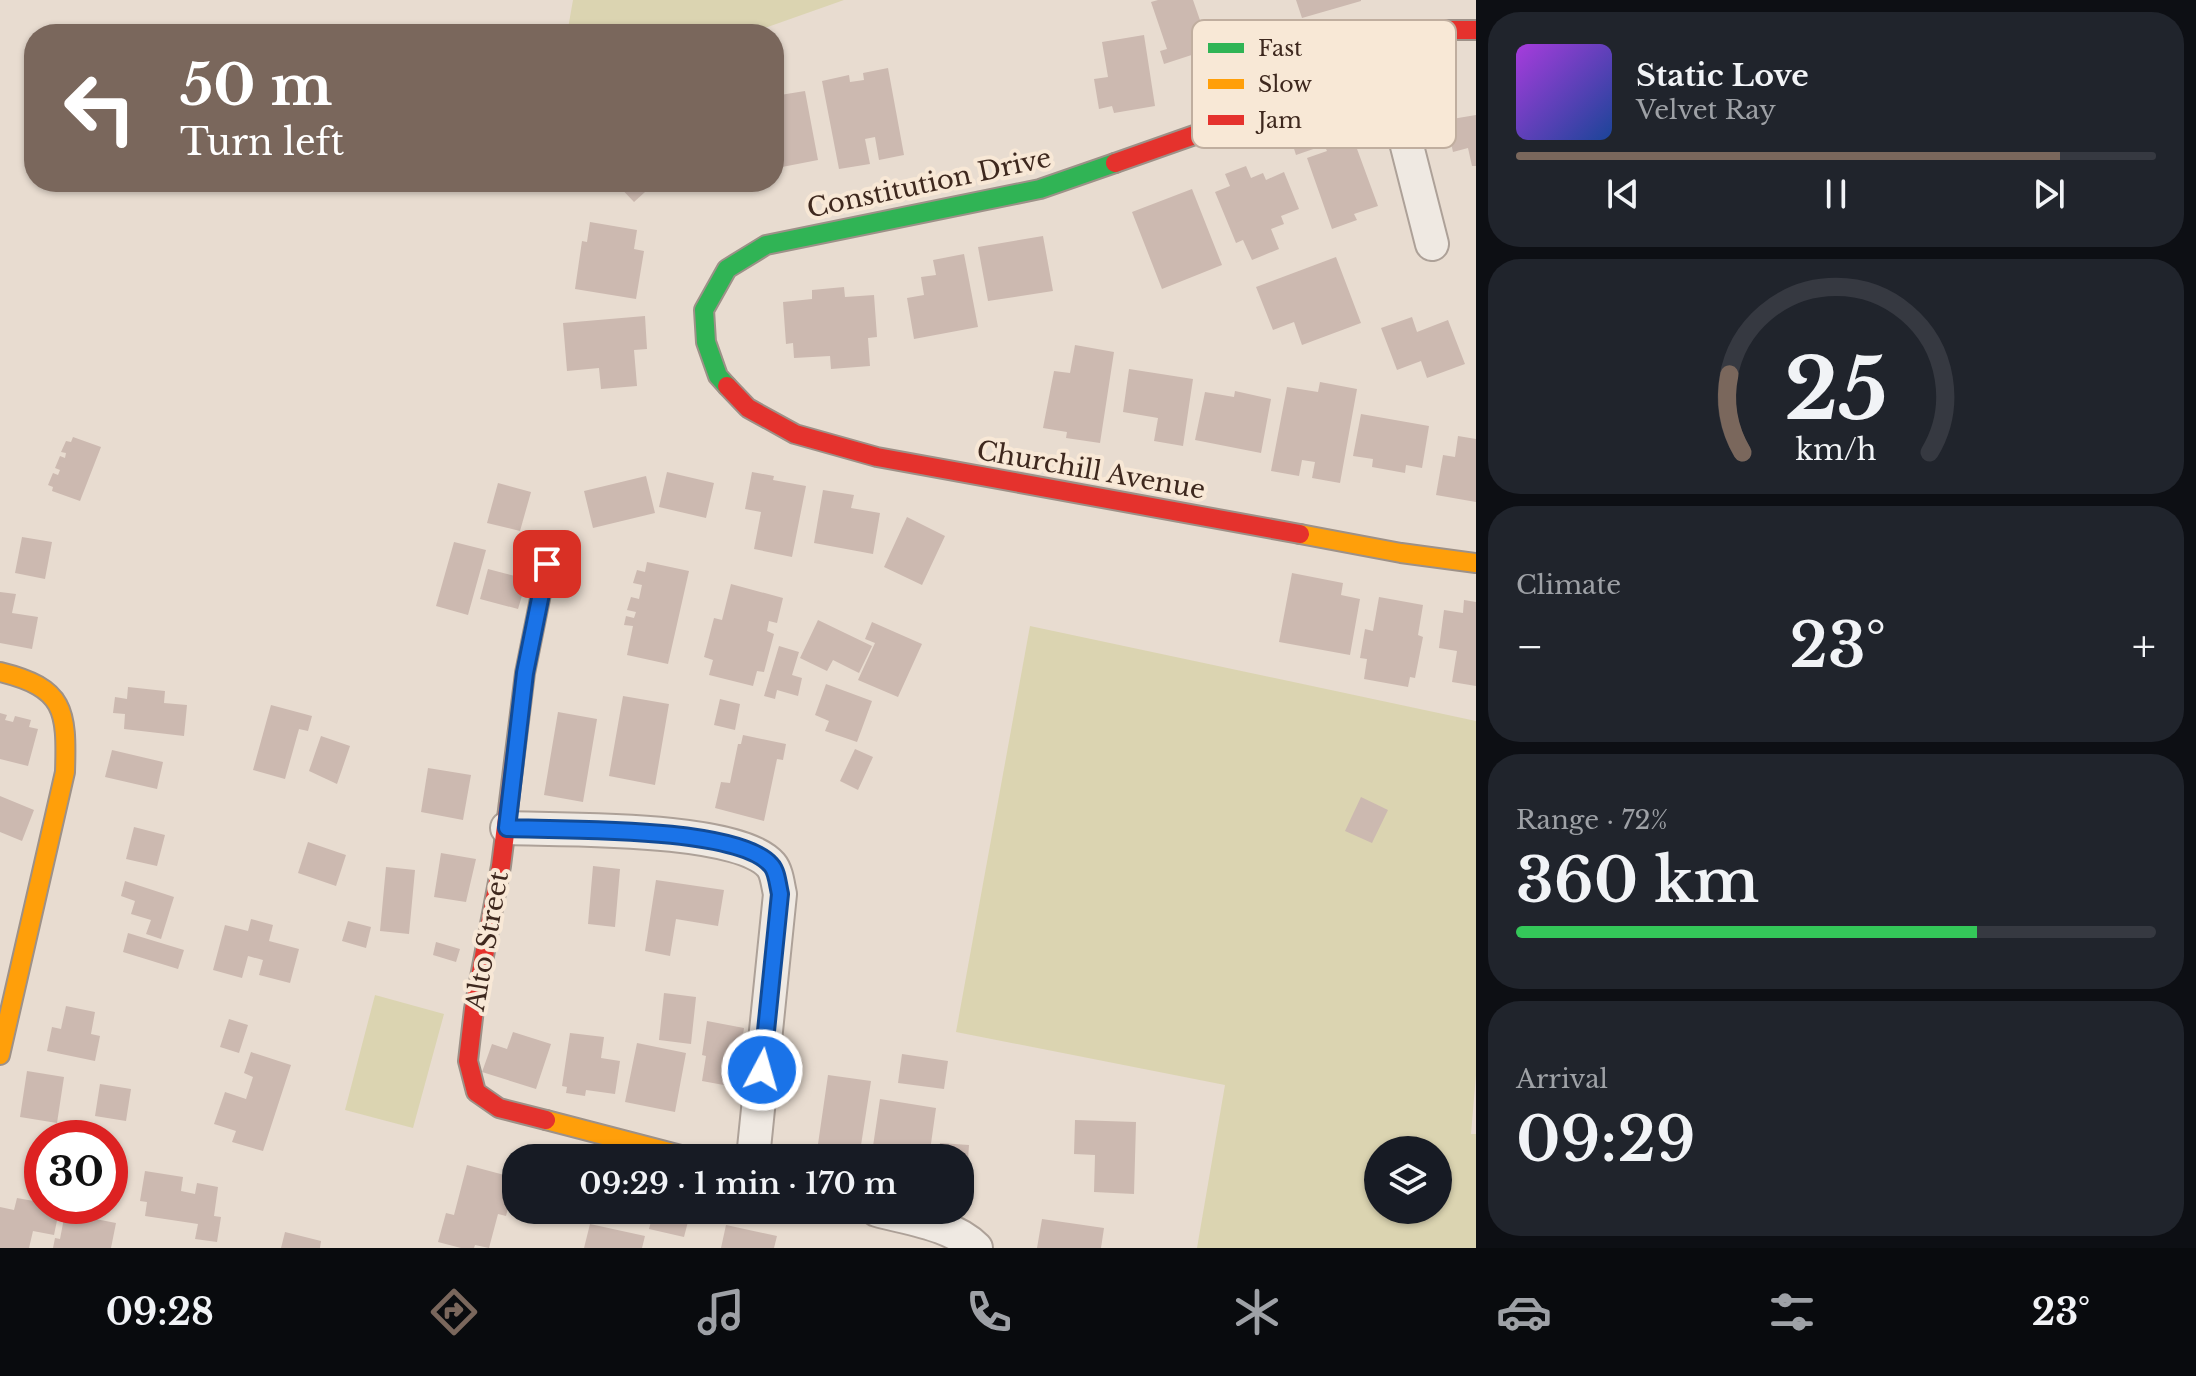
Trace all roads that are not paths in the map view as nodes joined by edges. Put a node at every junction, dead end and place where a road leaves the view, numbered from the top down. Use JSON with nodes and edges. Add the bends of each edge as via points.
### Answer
{"nodes":[{"id":1,"x":1192,"y":136,"type":"edge"},
{"id":2,"x":1408,"y":148,"type":"edge"},
{"id":3,"x":1432,"y":244,"type":"dead end"},
{"id":4,"x":718,"y":376,"type":"joint"},
{"id":5,"x":1476,"y":563,"type":"edge"},
{"id":6,"x":547,"y":564,"type":"dead end"},
{"id":7,"x":0,"y":672,"type":"edge"},
{"id":8,"x":507,"y":828,"type":"junction"},
{"id":9,"x":0,"y":1055,"type":"edge"},
{"id":10,"x":638,"y":1144,"type":"edge"},
{"id":11,"x":754,"y":1144,"type":"edge"},
{"id":12,"x":926,"y":1224,"type":"edge"},
{"id":13,"x":976,"y":1248,"type":"edge"}],
"edges":[{"from":1,"to":4,"type":"street","name":"Constitution Drive","via":[[1040,189],[766,245],[727,269],[704,310],[706,342]]},
{"from":2,"to":3,"type":"street"},
{"from":4,"to":5,"type":"street","name":"Churchill Avenue","via":[[748,408],[795,434],[877,457]]},
{"from":6,"to":8,"type":"street","name":"Alto Street","via":[[525,673]]},
{"from":7,"to":9,"type":"street","via":[[41,684],[54,696],[67,725],[65,772]]},
{"from":8,"to":10,"type":"street","name":"Alto Street","via":[[474,1009],[468,1061],[476,1092],[499,1108]]},
{"from":8,"to":11,"type":"street","via":[[708,839],[751,851],[773,866],[780,894]]},
{"from":12,"to":13,"type":"street","via":[[967,1239]]}]}
